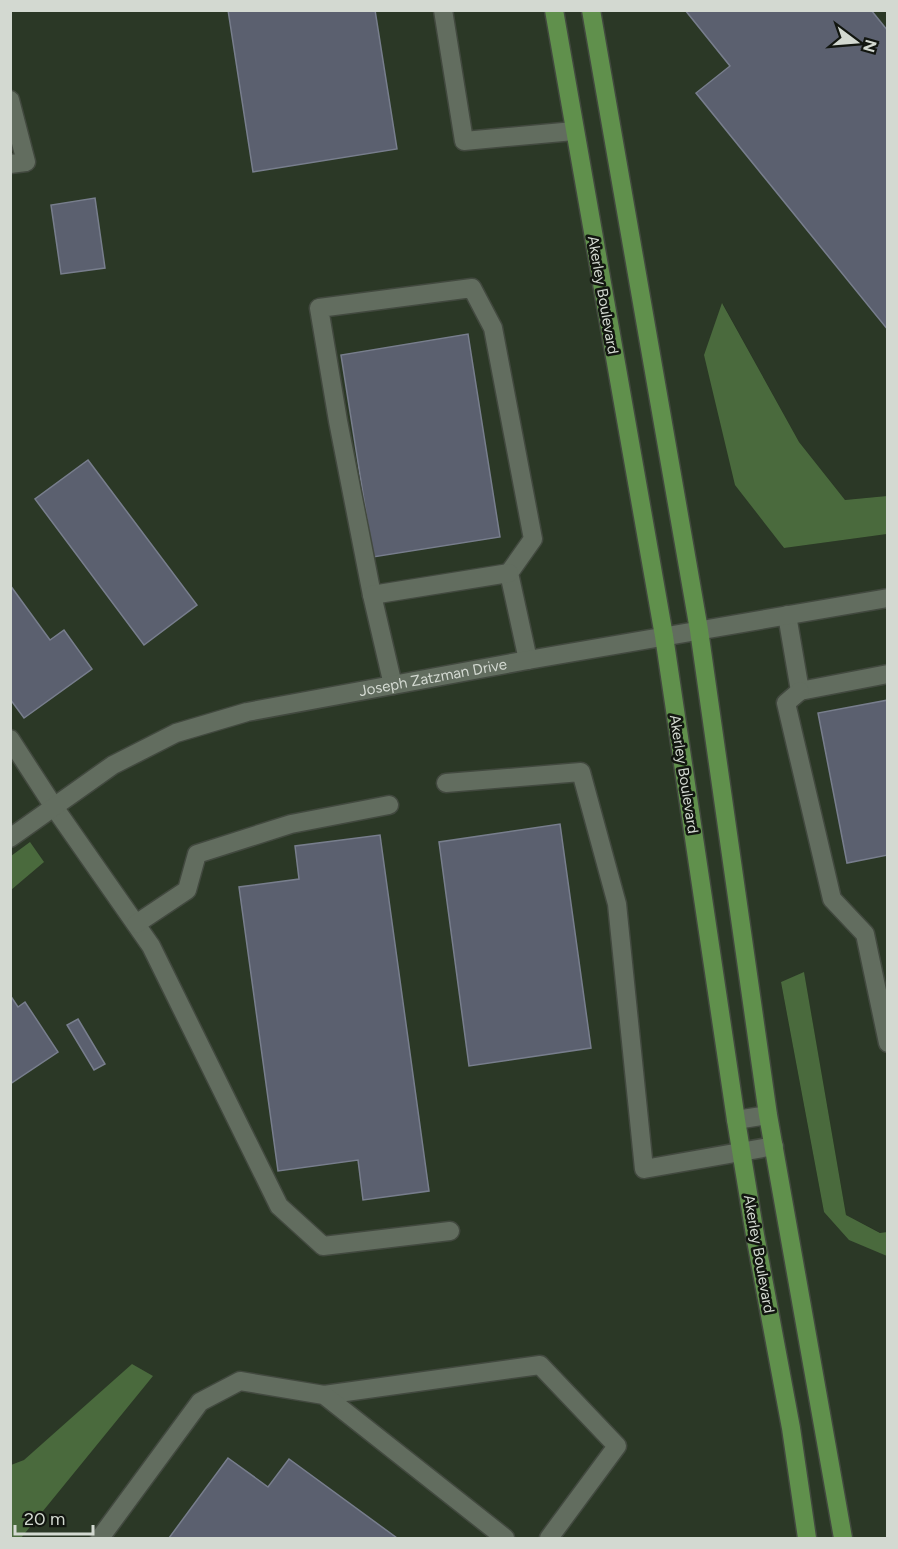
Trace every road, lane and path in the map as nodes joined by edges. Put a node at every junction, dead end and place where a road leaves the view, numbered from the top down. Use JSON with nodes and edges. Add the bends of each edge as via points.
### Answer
{"nodes":[{"id":1,"x":443,"y":10,"type":"edge"},
{"id":2,"x":554,"y":10,"type":"edge"},
{"id":3,"x":591,"y":10,"type":"edge"},
{"id":4,"x":10,"y":100,"type":"edge"},
{"id":5,"x":574,"y":131,"type":"junction"},
{"id":6,"x":10,"y":164,"type":"edge"},
{"id":7,"x":509,"y":573,"type":"junction"},
{"id":8,"x":372,"y":595,"type":"junction"},
{"id":9,"x":888,"y":598,"type":"edge"},
{"id":10,"x":787,"y":615,"type":"junction"},
{"id":11,"x":699,"y":630,"type":"junction"},
{"id":12,"x":664,"y":636,"type":"junction"},
{"id":13,"x":528,"y":660,"type":"junction"},
{"id":14,"x":888,"y":674,"type":"edge"},
{"id":15,"x":393,"y":685,"type":"junction"},
{"id":16,"x":800,"y":691,"type":"junction"},
{"id":17,"x":10,"y":739,"type":"edge"},
{"id":18,"x":446,"y":783,"type":"dead end"},
{"id":19,"x":389,"y":805,"type":"dead end"},
{"id":20,"x":54,"y":807,"type":"junction"},
{"id":21,"x":10,"y":838,"type":"edge"},
{"id":22,"x":136,"y":924,"type":"junction"},
{"id":23,"x":888,"y":1042,"type":"edge"},
{"id":24,"x":768,"y":1115,"type":"junction"},
{"id":25,"x":736,"y":1120,"type":"junction"},
{"id":26,"x":774,"y":1146,"type":"junction"},
{"id":27,"x":741,"y":1152,"type":"junction"},
{"id":28,"x":450,"y":1231,"type":"dead end"},
{"id":29,"x":324,"y":1395,"type":"junction"},
{"id":30,"x":100,"y":1539,"type":"edge"},
{"id":31,"x":506,"y":1539,"type":"edge"},
{"id":32,"x":549,"y":1539,"type":"edge"},
{"id":33,"x":807,"y":1539,"type":"edge"},
{"id":34,"x":843,"y":1539,"type":"edge"}],
"edges":[{"from":1,"to":5,"type":"street","via":[[464,141]]},
{"from":2,"to":5,"type":"main road","name":"Akerley Boulevard"},
{"from":3,"to":11,"type":"main road"},
{"from":4,"to":6,"type":"street","via":[[26,162]]},
{"from":5,"to":12,"type":"main road","name":"Akerley Boulevard"},
{"from":7,"to":8,"type":"street"},
{"from":7,"to":8,"type":"street","via":[[533,539],[493,328],[472,288],[319,308]]},
{"from":7,"to":13,"type":"street"},
{"from":8,"to":15,"type":"street"},
{"from":9,"to":10,"type":"street","name":"Joseph Zatzman Drive"},
{"from":10,"to":11,"type":"street","name":"Joseph Zatzman Drive"},
{"from":10,"to":16,"type":"street"},
{"from":11,"to":12,"type":"street","name":"Joseph Zatzman Drive"},
{"from":11,"to":24,"type":"main road"},
{"from":12,"to":13,"type":"street","name":"Joseph Zatzman Drive"},
{"from":12,"to":25,"type":"main road","name":"Akerley Boulevard"},
{"from":13,"to":15,"type":"street","name":"Joseph Zatzman Drive"},
{"from":14,"to":16,"type":"street"},
{"from":15,"to":20,"type":"street","name":"Joseph Zatzman Drive","via":[[247,712],[176,733],[112,765]]},
{"from":16,"to":23,"type":"street","via":[[786,703],[832,900],[865,934]]},
{"from":17,"to":20,"type":"street"},
{"from":18,"to":27,"type":"street","via":[[581,772],[617,904],[644,1169]]},
{"from":19,"to":22,"type":"street","via":[[291,824],[196,854],[187,890]]},
{"from":20,"to":21,"type":"street","name":"Joseph Zatzman Drive"},
{"from":20,"to":22,"type":"street"},
{"from":22,"to":28,"type":"street","via":[[151,946],[279,1206],[323,1246]]},
{"from":24,"to":25,"type":"street"},
{"from":24,"to":26,"type":"main road"},
{"from":25,"to":27,"type":"main road","name":"Akerley Boulevard"},
{"from":26,"to":27,"type":"street"},
{"from":26,"to":34,"type":"main road"},
{"from":27,"to":33,"type":"main road","name":"Akerley Boulevard"},
{"from":29,"to":30,"type":"street","via":[[240,1381],[200,1402]]},
{"from":29,"to":31,"type":"street"},
{"from":29,"to":32,"type":"street","via":[[540,1365],[617,1446]]}]}
